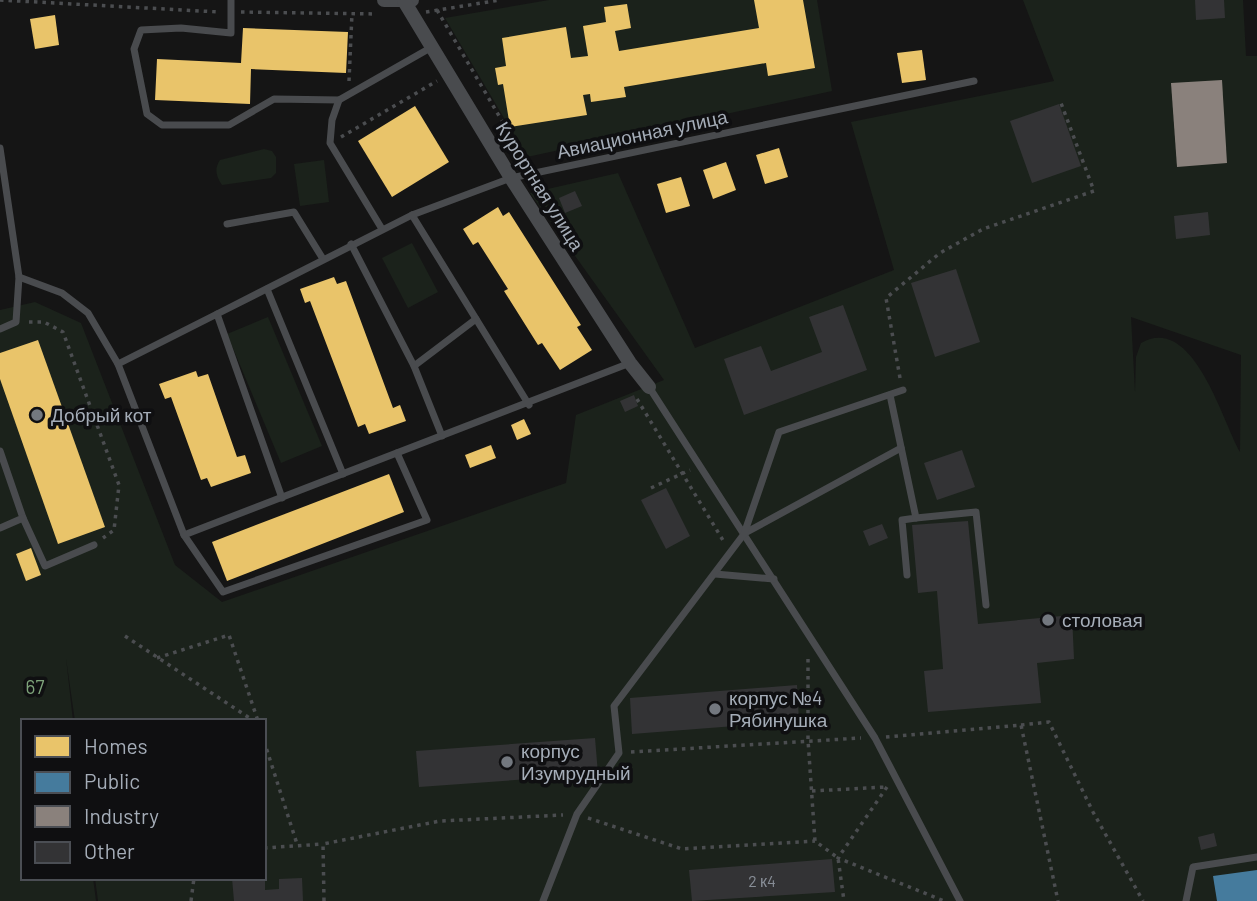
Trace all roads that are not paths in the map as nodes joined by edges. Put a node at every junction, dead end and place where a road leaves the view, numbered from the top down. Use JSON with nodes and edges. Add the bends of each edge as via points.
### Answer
{"nodes":[{"id":1,"x":230,"y":0,"type":"edge"},
{"id":2,"x":384,"y":0,"type":"edge"},
{"id":3,"x":410,"y":5,"type":"edge"},
{"id":4,"x":432,"y":47,"type":"junction"},
{"id":5,"x":974,"y":81,"type":"dead end"},
{"id":6,"x":339,"y":100,"type":"junction"},
{"id":7,"x":0,"y":148,"type":"edge"},
{"id":8,"x":511,"y":178,"type":"junction"},
{"id":9,"x":412,"y":215,"type":"junction"},
{"id":10,"x":227,"y":223,"type":"dead end"},
{"id":11,"x":382,"y":229,"type":"junction"},
{"id":12,"x":351,"y":244,"type":"junction"},
{"id":13,"x":323,"y":259,"type":"junction"},
{"id":14,"x":19,"y":277,"type":"junction"},
{"id":15,"x":267,"y":289,"type":"junction"},
{"id":16,"x":216,"y":314,"type":"junction"},
{"id":17,"x":476,"y":319,"type":"junction"},
{"id":18,"x":0,"y":329,"type":"edge"},
{"id":19,"x":629,"y":363,"type":"junction"},
{"id":20,"x":118,"y":364,"type":"junction"},
{"id":21,"x":414,"y":366,"type":"junction"},
{"id":22,"x":649,"y":387,"type":"joint"},
{"id":23,"x":903,"y":390,"type":"road end"},
{"id":24,"x":890,"y":395,"type":"junction"},
{"id":25,"x":528,"y":405,"type":"junction"},
{"id":26,"x":442,"y":436,"type":"junction"},
{"id":27,"x":901,"y":448,"type":"junction"},
{"id":28,"x":0,"y":451,"type":"edge"},
{"id":29,"x":397,"y":453,"type":"junction"},
{"id":30,"x":343,"y":474,"type":"junction"},
{"id":31,"x":282,"y":498,"type":"junction"},
{"id":32,"x":916,"y":518,"type":"junction"},
{"id":33,"x":23,"y":519,"type":"junction"},
{"id":34,"x":0,"y":528,"type":"edge"},
{"id":35,"x":744,"y":534,"type":"junction"},
{"id":36,"x":184,"y":536,"type":"junction"},
{"id":37,"x":94,"y":545,"type":"road end"},
{"id":38,"x":715,"y":573,"type":"junction"},
{"id":39,"x":907,"y":575,"type":"dead end"},
{"id":40,"x":774,"y":579,"type":"junction"},
{"id":41,"x":986,"y":605,"type":"dead end"},
{"id":42,"x":1257,"y":857,"type":"edge"},
{"id":43,"x":543,"y":901,"type":"edge"},
{"id":44,"x":960,"y":901,"type":"edge"},
{"id":45,"x":1186,"y":901,"type":"edge"}],
"edges":[{"from":1,"to":6,"type":"lane","via":[[231,33],[141,30],[134,49],[147,114],[162,125],[229,125],[274,99]]},
{"from":2,"to":3,"type":"street"},
{"from":3,"to":4,"type":"street","name":"Курортная улица"},
{"from":4,"to":6,"type":"lane"},
{"from":4,"to":8,"type":"street","name":"Курортная улица"},
{"from":5,"to":8,"type":"lane","name":"Авиационная улица"},
{"from":6,"to":11,"type":"lane","via":[[330,143]]},
{"from":7,"to":14,"type":"lane"},
{"from":8,"to":9,"type":"lane","name":"Авиационная улица"},
{"from":8,"to":19,"type":"street","name":"Курортная улица"},
{"from":9,"to":11,"type":"lane","name":"Авиационная улица"},
{"from":9,"to":17,"type":"lane"},
{"from":10,"to":13,"type":"lane","via":[[294,212]]},
{"from":11,"to":12,"type":"lane","name":"Авиационная улица"},
{"from":12,"to":13,"type":"lane","name":"Авиационная улица"},
{"from":12,"to":21,"type":"lane"},
{"from":13,"to":15,"type":"lane","name":"Авиационная улица"},
{"from":14,"to":18,"type":"lane","via":[[16,322]]},
{"from":14,"to":20,"type":"lane","via":[[62,293],[88,313]]},
{"from":15,"to":16,"type":"lane","name":"Авиационная улица"},
{"from":15,"to":30,"type":"lane"},
{"from":16,"to":20,"type":"lane","name":"Авиационная улица"},
{"from":16,"to":31,"type":"lane"},
{"from":17,"to":21,"type":"lane"},
{"from":17,"to":25,"type":"lane"},
{"from":19,"to":22,"type":"street","name":"Курортная улица"},
{"from":19,"to":25,"type":"lane"},
{"from":20,"to":36,"type":"lane"},
{"from":21,"to":26,"type":"lane"},
{"from":22,"to":35,"type":"lane"},
{"from":23,"to":24,"type":"lane"},
{"from":24,"to":27,"type":"lane"},
{"from":24,"to":35,"type":"lane","via":[[779,432]]},
{"from":25,"to":26,"type":"lane"},
{"from":26,"to":29,"type":"lane"},
{"from":27,"to":32,"type":"lane"},
{"from":27,"to":35,"type":"lane"},
{"from":28,"to":33,"type":"lane"},
{"from":29,"to":30,"type":"lane"},
{"from":29,"to":36,"type":"lane","via":[[427,520],[223,592]]},
{"from":30,"to":31,"type":"lane"},
{"from":31,"to":36,"type":"lane"},
{"from":32,"to":39,"type":"lane","via":[[902,520]]},
{"from":32,"to":41,"type":"lane","via":[[976,512]]},
{"from":33,"to":34,"type":"lane"},
{"from":33,"to":37,"type":"lane","via":[[45,566]]},
{"from":35,"to":38,"type":"lane"},
{"from":35,"to":40,"type":"lane"},
{"from":38,"to":40,"type":"lane"},
{"from":38,"to":43,"type":"lane","via":[[614,706],[619,753],[577,814]]},
{"from":40,"to":44,"type":"lane","via":[[875,738]]},
{"from":42,"to":45,"type":"lane","via":[[1193,867]]}]}
